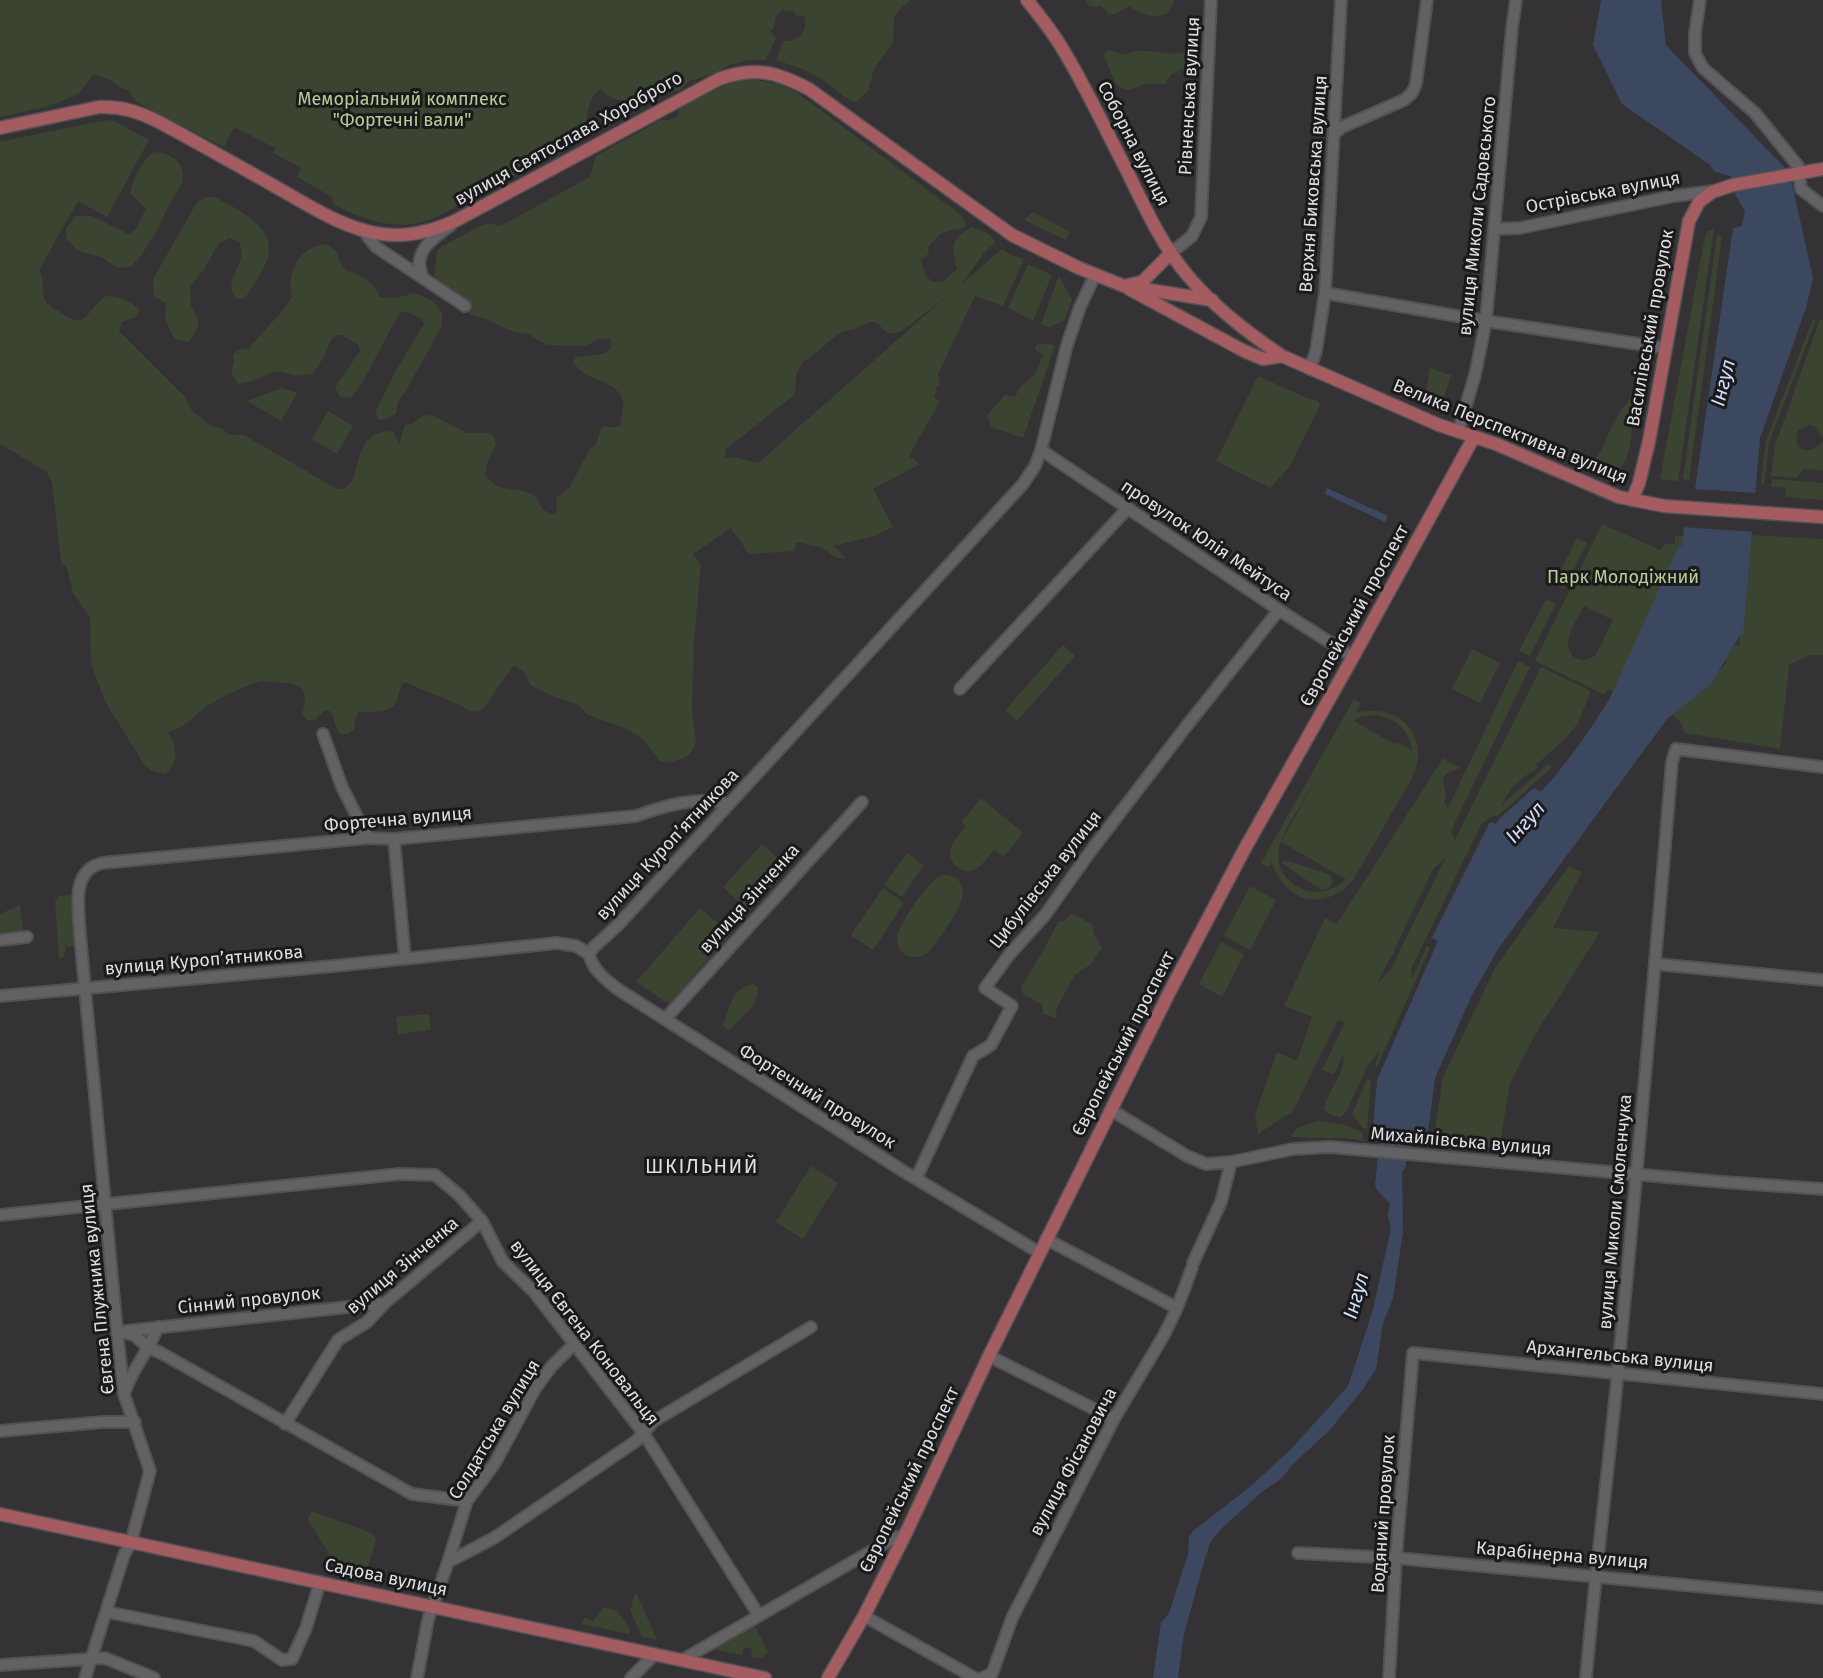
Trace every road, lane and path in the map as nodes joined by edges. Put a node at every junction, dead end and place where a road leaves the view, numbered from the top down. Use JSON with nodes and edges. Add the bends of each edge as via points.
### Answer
{"nodes":[{"id":1,"x":1027,"y":0,"type":"edge"},
{"id":2,"x":1211,"y":0,"type":"edge"},
{"id":3,"x":1341,"y":0,"type":"edge"},
{"id":4,"x":1427,"y":0,"type":"edge"},
{"id":5,"x":1516,"y":0,"type":"edge"},
{"id":6,"x":1700,"y":0,"type":"edge"},
{"id":7,"x":0,"y":128,"type":"edge"},
{"id":8,"x":1335,"y":133,"type":"junction"},
{"id":9,"x":1823,"y":168,"type":"edge"},
{"id":10,"x":1794,"y":174,"type":"junction"},
{"id":11,"x":1717,"y":190,"type":"junction"},
{"id":12,"x":1823,"y":206,"type":"edge"},
{"id":13,"x":457,"y":220,"type":"junction"},
{"id":14,"x":1155,"y":226,"type":"junction"},
{"id":15,"x":362,"y":229,"type":"junction"},
{"id":16,"x":1495,"y":230,"type":"junction"},
{"id":17,"x":1171,"y":253,"type":"junction"},
{"id":18,"x":1160,"y":264,"type":"junction"},
{"id":19,"x":1095,"y":275,"type":"junction"},
{"id":20,"x":423,"y":279,"type":"junction"},
{"id":21,"x":1124,"y":286,"type":"junction"},
{"id":22,"x":1325,"y":293,"type":"junction"},
{"id":23,"x":1212,"y":300,"type":"junction"},
{"id":24,"x":465,"y":306,"type":"dead end"},
{"id":25,"x":1486,"y":321,"type":"junction"},
{"id":26,"x":1665,"y":348,"type":"junction"},
{"id":27,"x":1282,"y":356,"type":"junction"},
{"id":28,"x":1310,"y":369,"type":"junction"},
{"id":29,"x":1458,"y":432,"type":"junction"},
{"id":30,"x":1474,"y":437,"type":"junction"},
{"id":31,"x":1041,"y":450,"type":"junction"},
{"id":32,"x":1632,"y":500,"type":"junction"},
{"id":33,"x":1128,"y":508,"type":"junction"},
{"id":34,"x":1823,"y":517,"type":"edge"},
{"id":35,"x":1278,"y":610,"type":"junction"},
{"id":36,"x":1353,"y":657,"type":"junction"},
{"id":37,"x":960,"y":689,"type":"dead end"},
{"id":38,"x":323,"y":734,"type":"dead end"},
{"id":39,"x":1823,"y":767,"type":"edge"},
{"id":40,"x":862,"y":802,"type":"dead end"},
{"id":41,"x":728,"y":804,"type":"junction"},
{"id":42,"x":368,"y":838,"type":"junction"},
{"id":43,"x":394,"y":839,"type":"junction"},
{"id":44,"x":79,"y":884,"type":"joint"},
{"id":45,"x":27,"y":937,"type":"dead end"},
{"id":46,"x":0,"y":940,"type":"edge"},
{"id":47,"x":590,"y":954,"type":"junction"},
{"id":48,"x":405,"y":959,"type":"junction"},
{"id":49,"x":1655,"y":964,"type":"junction"},
{"id":50,"x":1823,"y":980,"type":"edge"},
{"id":51,"x":85,"y":988,"type":"junction"},
{"id":52,"x":0,"y":996,"type":"edge"},
{"id":53,"x":664,"y":1019,"type":"junction"},
{"id":54,"x":1111,"y":1110,"type":"junction"},
{"id":55,"x":1231,"y":1162,"type":"junction"},
{"id":56,"x":1637,"y":1174,"type":"junction"},
{"id":57,"x":916,"y":1179,"type":"junction"},
{"id":58,"x":1823,"y":1189,"type":"edge"},
{"id":59,"x":105,"y":1203,"type":"junction"},
{"id":60,"x":0,"y":1215,"type":"edge"},
{"id":61,"x":482,"y":1221,"type":"junction"},
{"id":62,"x":1046,"y":1239,"type":"junction"},
{"id":63,"x":1040,"y":1253,"type":"junction"},
{"id":64,"x":386,"y":1303,"type":"junction"},
{"id":65,"x":1177,"y":1308,"type":"junction"},
{"id":66,"x":811,"y":1327,"type":"dead end"},
{"id":67,"x":158,"y":1328,"type":"junction"},
{"id":68,"x":117,"y":1331,"type":"junction"},
{"id":69,"x":574,"y":1344,"type":"junction"},
{"id":70,"x":149,"y":1348,"type":"junction"},
{"id":71,"x":1413,"y":1353,"type":"joint"},
{"id":72,"x":988,"y":1356,"type":"junction"},
{"id":73,"x":1618,"y":1373,"type":"junction"},
{"id":74,"x":124,"y":1394,"type":"junction"},
{"id":75,"x":1823,"y":1394,"type":"edge"},
{"id":76,"x":1114,"y":1419,"type":"junction"},
{"id":77,"x":135,"y":1422,"type":"junction"},
{"id":78,"x":285,"y":1424,"type":"junction"},
{"id":79,"x":0,"y":1431,"type":"edge"},
{"id":80,"x":644,"y":1434,"type":"junction"},
{"id":81,"x":467,"y":1501,"type":"junction"},
{"id":82,"x":0,"y":1514,"type":"edge"},
{"id":83,"x":905,"y":1535,"type":"junction"},
{"id":84,"x":130,"y":1542,"type":"junction"},
{"id":85,"x":1298,"y":1553,"type":"dead end"},
{"id":86,"x":1396,"y":1558,"type":"junction"},
{"id":87,"x":448,"y":1562,"type":"junction"},
{"id":88,"x":1595,"y":1576,"type":"junction"},
{"id":89,"x":320,"y":1582,"type":"junction"},
{"id":90,"x":1823,"y":1598,"type":"edge"},
{"id":91,"x":433,"y":1606,"type":"junction"},
{"id":92,"x":107,"y":1612,"type":"junction"},
{"id":93,"x":758,"y":1614,"type":"junction"},
{"id":94,"x":864,"y":1616,"type":"junction"},
{"id":95,"x":655,"y":1654,"type":"junction"},
{"id":96,"x":92,"y":1658,"type":"junction"},
{"id":97,"x":682,"y":1660,"type":"junction"},
{"id":98,"x":0,"y":1665,"type":"edge"},
{"id":99,"x":987,"y":1676,"type":"edge"},
{"id":100,"x":85,"y":1678,"type":"edge"},
{"id":101,"x":154,"y":1678,"type":"edge"},
{"id":102,"x":417,"y":1678,"type":"edge"},
{"id":103,"x":631,"y":1678,"type":"edge"},
{"id":104,"x":765,"y":1678,"type":"edge"},
{"id":105,"x":828,"y":1678,"type":"edge"},
{"id":106,"x":975,"y":1678,"type":"edge"},
{"id":107,"x":1389,"y":1678,"type":"edge"},
{"id":108,"x":1586,"y":1678,"type":"edge"}],
"edges":[{"from":1,"to":14,"type":"main road","name":"Соборна вулиця","via":[[1077,73]]},
{"from":2,"to":17,"type":"street","name":"Рівненська вулиця","via":[[1201,217],[1192,236]]},
{"from":3,"to":8,"type":"street","name":"Верхня Биковська вулиця"},
{"from":4,"to":8,"type":"street","via":[[1412,93]]},
{"from":5,"to":16,"type":"street","name":"вулиця Миколи Садовського"},
{"from":6,"to":10,"type":"street","via":[[1695,33],[1699,61],[1755,113],[1798,166]]},
{"from":7,"to":15,"type":"main road","name":"вулиця Святослава Хороброго","via":[[99,107],[136,111],[298,200]]},
{"from":8,"to":22,"type":"street","name":"Верхня Биковська вулиця"},
{"from":9,"to":10,"type":"main road"},
{"from":10,"to":11,"type":"main road","name":"Василівський провулок"},
{"from":10,"to":12,"type":"street","via":[[1801,189]]},
{"from":11,"to":16,"type":"street","name":"Острівська вулиця"},
{"from":11,"to":26,"type":"main road","name":"Василівський провулок","via":[[1699,202],[1691,215]]},
{"from":13,"to":15,"type":"main road","name":"вулиця Святослава Хороброго","via":[[415,234],[380,234]]},
{"from":13,"to":19,"type":"main road","name":"вулиця Святослава Хороброго","via":[[711,82],[734,73],[766,72],[785,77],[817,95],[999,227]]},
{"from":13,"to":20,"type":"street","via":[[419,256],[418,268]]},
{"from":14,"to":17,"type":"main road","name":"Соборна вулиця"},
{"from":14,"to":18,"type":"main road"},
{"from":15,"to":20,"type":"street","via":[[376,247]]},
{"from":16,"to":25,"type":"street","name":"вулиця Миколи Садовського"},
{"from":17,"to":18,"type":"main road"},
{"from":17,"to":23,"type":"main road","name":"Соборна вулиця"},
{"from":18,"to":21,"type":"main road","via":[[1142,282]]},
{"from":19,"to":21,"type":"main road","name":"вулиця Святослава Хороброго"},
{"from":19,"to":31,"type":"street","name":"вулиця Куропʼятникова","via":[[1067,345]]},
{"from":20,"to":24,"type":"street"},
{"from":21,"to":23,"type":"main road"},
{"from":21,"to":27,"type":"main road","via":[[1244,351],[1263,359]]},
{"from":22,"to":25,"type":"street"},
{"from":22,"to":28,"type":"street","name":"Верхня Биковська вулиця"},
{"from":23,"to":27,"type":"main road","name":"Велика Перспективна вулиця"},
{"from":25,"to":26,"type":"street"},
{"from":25,"to":29,"type":"street","name":"вулиця Миколи Садовського"},
{"from":26,"to":32,"type":"main road","name":"Василівський провулок","via":[[1649,441]]},
{"from":27,"to":28,"type":"main road","name":"Велика Перспективна вулиця"},
{"from":28,"to":29,"type":"main road","name":"Велика Перспективна вулиця"},
{"from":29,"to":30,"type":"main road","name":"Велика Перспективна вулиця"},
{"from":30,"to":32,"type":"main road","name":"Велика Перспективна вулиця"},
{"from":30,"to":36,"type":"main road","name":"Європейський проспект"},
{"from":31,"to":33,"type":"street","name":"провулок Юлія Мейтуса"},
{"from":31,"to":41,"type":"street","name":"вулиця Куропʼятникова","via":[[1023,483]]},
{"from":32,"to":34,"type":"main road","name":"Велика Перспективна вулиця","via":[[1664,506]]},
{"from":33,"to":35,"type":"street","name":"провулок Юлія Мейтуса"},
{"from":33,"to":37,"type":"street"},
{"from":35,"to":36,"type":"street","name":"провулок Юлія Мейтуса"},
{"from":35,"to":57,"type":"street","name":"Цибулівська вулиця","via":[[985,988],[1012,1006],[992,1045],[973,1056]]},
{"from":36,"to":54,"type":"main road","name":"Європейський проспект","via":[[1244,850]]},
{"from":38,"to":42,"type":"street","via":[[342,787]]},
{"from":39,"to":49,"type":"street","name":"вулиця Миколи Смоленчука","via":[[1676,749]]},
{"from":40,"to":53,"type":"street","name":"вулиця Зінченка"},
{"from":41,"to":43,"type":"street","name":"Фортечна вулиця","via":[[710,800],[671,804],[636,816]]},
{"from":41,"to":47,"type":"street","name":"вулиця Куропʼятникова"},
{"from":42,"to":43,"type":"street","name":"Фортечна вулиця"},
{"from":42,"to":44,"type":"street","name":"Фортечна вулиця","via":[[102,863],[89,868]]},
{"from":43,"to":48,"type":"street"},
{"from":44,"to":51,"type":"street","name":"Євгена Плужника вулиця"},
{"from":45,"to":46,"type":"street"},
{"from":47,"to":48,"type":"street","name":"вулиця Куропʼятникова","via":[[576,946],[557,943]]},
{"from":47,"to":53,"type":"street","name":"Фортечний провулок","via":[[600,974]]},
{"from":48,"to":51,"type":"street","name":"вулиця Куропʼятникова"},
{"from":49,"to":50,"type":"street"},
{"from":49,"to":56,"type":"street","name":"вулиця Миколи Смоленчука"},
{"from":51,"to":52,"type":"street","name":"вулиця Куропʼятникова"},
{"from":51,"to":59,"type":"street","name":"Євгена Плужника вулиця"},
{"from":53,"to":57,"type":"street","name":"Фортечний провулок"},
{"from":54,"to":55,"type":"street","name":"Михайлівська вулиця","via":[[1200,1163]]},
{"from":54,"to":62,"type":"main road","name":"Європейський проспект"},
{"from":55,"to":56,"type":"street","name":"Михайлівська вулиця","via":[[1312,1147]]},
{"from":55,"to":65,"type":"street","name":"вулиця Фісановича","via":[[1221,1202]]},
{"from":56,"to":58,"type":"street","name":"Михайлівська вулиця"},
{"from":56,"to":73,"type":"street","name":"вулиця Миколи Смоленчука"},
{"from":57,"to":63,"type":"street","name":"Фортечний провулок"},
{"from":59,"to":60,"type":"street","name":"вулиця Євгена Коновальця"},
{"from":59,"to":61,"type":"street","name":"вулиця Євгена Коновальця","via":[[399,1174],[435,1175]]},
{"from":59,"to":68,"type":"street","name":"Євгена Плужника вулиця"},
{"from":61,"to":64,"type":"street","name":"вулиця Зінченка"},
{"from":61,"to":69,"type":"street","name":"вулиця Євгена Коновальця","via":[[503,1262],[534,1292]]},
{"from":62,"to":63,"type":"main road","name":"Європейський проспект"},
{"from":62,"to":65,"type":"street"},
{"from":63,"to":72,"type":"main road","name":"Європейський проспект"},
{"from":64,"to":67,"type":"street","name":"Сінний провулок"},
{"from":64,"to":78,"type":"street","name":"вулиця Зінченка","via":[[367,1322],[338,1340]]},
{"from":65,"to":76,"type":"street","name":"вулиця Фісановича"},
{"from":66,"to":80,"type":"street","name":"Садова вулиця","via":[[654,1421]]},
{"from":67,"to":68,"type":"street","name":"Сінний провулок"},
{"from":67,"to":70,"type":"street"},
{"from":68,"to":70,"type":"street","via":[[134,1335]]},
{"from":68,"to":74,"type":"street","name":"Євгена Плужника вулиця"},
{"from":69,"to":80,"type":"street","name":"вулиця Євгена Коновальця"},
{"from":69,"to":81,"type":"street","name":"Солдатська вулиця","via":[[551,1366],[495,1463]]},
{"from":70,"to":74,"type":"street","via":[[130,1376]]},
{"from":70,"to":78,"type":"street"},
{"from":71,"to":73,"type":"street","name":"Архангельська вулиця"},
{"from":71,"to":86,"type":"street","name":"Водяний провулок"},
{"from":72,"to":76,"type":"street"},
{"from":72,"to":83,"type":"main road","name":"Європейський проспект"},
{"from":73,"to":75,"type":"street","name":"Архангельська вулиця"},
{"from":73,"to":88,"type":"street","name":"вулиця Миколи Смоленчука"},
{"from":74,"to":77,"type":"street","name":"Євгена Плужника вулиця"},
{"from":76,"to":99,"type":"street","name":"вулиця Фісановича","via":[[1012,1618]]},
{"from":77,"to":79,"type":"street"},
{"from":77,"to":84,"type":"street","name":"Євгена Плужника вулиця","via":[[150,1471]]},
{"from":78,"to":81,"type":"street","via":[[412,1494]]},
{"from":80,"to":87,"type":"street","name":"Садова вулиця","via":[[494,1538]]},
{"from":80,"to":93,"type":"street","name":"вулиця Євгена Коновальця"},
{"from":81,"to":87,"type":"street","name":"Солдатська вулиця"},
{"from":82,"to":84,"type":"main road","name":"Садова вулиця"},
{"from":83,"to":93,"type":"street"},
{"from":83,"to":94,"type":"main road","name":"Європейський проспект"},
{"from":84,"to":89,"type":"main road","name":"Садова вулиця"},
{"from":84,"to":92,"type":"street","name":"Євгена Плужника вулиця"},
{"from":85,"to":86,"type":"street","name":"Карабінерна вулиця"},
{"from":86,"to":88,"type":"street","name":"Карабінерна вулиця"},
{"from":86,"to":107,"type":"street","name":"Водяний провулок"},
{"from":87,"to":91,"type":"street","name":"Солдатська вулиця"},
{"from":88,"to":90,"type":"street","name":"Карабінерна вулиця"},
{"from":88,"to":108,"type":"street","name":"вулиця Миколи Смоленчука"},
{"from":89,"to":91,"type":"main road","name":"Садова вулиця"},
{"from":89,"to":92,"type":"street","via":[[292,1659],[282,1660],[254,1641]]},
{"from":91,"to":95,"type":"main road","name":"Садова вулиця"},
{"from":91,"to":102,"type":"street","name":"Солдатська вулиця"},
{"from":92,"to":96,"type":"street","name":"Євгена Плужника вулиця"},
{"from":93,"to":97,"type":"street"},
{"from":94,"to":105,"type":"main road","name":"Європейський проспект"},
{"from":94,"to":106,"type":"street"},
{"from":95,"to":97,"type":"main road","name":"Садова вулиця"},
{"from":95,"to":103,"type":"street"},
{"from":96,"to":98,"type":"street"},
{"from":96,"to":100,"type":"street","name":"Євгена Плужника вулиця"},
{"from":96,"to":101,"type":"street","via":[[105,1658]]},
{"from":97,"to":104,"type":"main road","name":"Садова вулиця"}]}
